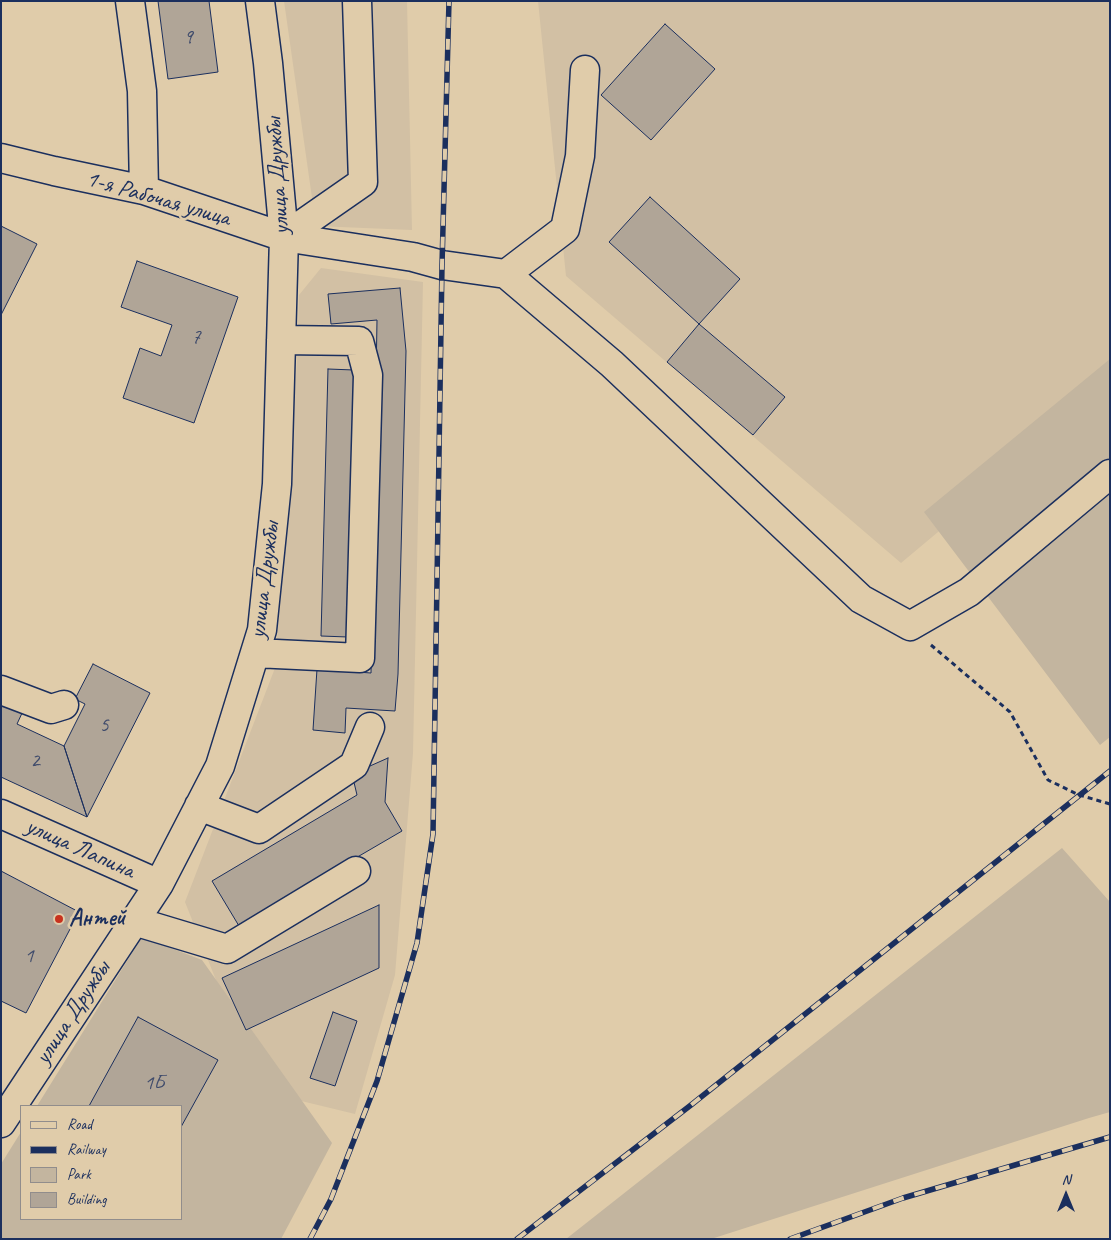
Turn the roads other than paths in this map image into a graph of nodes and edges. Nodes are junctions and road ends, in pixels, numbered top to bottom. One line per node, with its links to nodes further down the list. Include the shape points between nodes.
1 (130, 1): 6 (street, via 142,91)
2 (260, 1): 7 (street, улица Дружбы)
3 (357, 1): 7 (street, via 363,182)
4 (584, 70): 8 (street, via 580,156 564,228)
5 (1, 158): 6 (street, 1-я Рабочая улица)
6 (144, 190): 7 (street, 1-я Рабочая улица)
7 (284, 237): 8 (street, 1-я Рабочая улица); 9 (street, улица Дружбы)
8 (506, 274): 10 (street, via 612,364 862,598 910,626 969,592)
9 (281, 340): 11 (street, улица Дружбы, via 277,484 262,630); 11 (street, via 359,341 368,375 360,658)
10 (1110, 474)
11 (256, 653): 15 (street, улица Дружбы, via 220,766)
12 (1, 690): 13 (street, via 50,709)
13 (64, 706)
14 (370, 728): 15 (street, via 354,765 259,829)
15 (199, 806): 18 (street, улица Дружбы)
16 (1, 814): 18 (street, улица Лапина)
17 (356, 872): 19 (street, via 227,949)
18 (159, 884): 19 (street, улица Дружбы)
19 (134, 921): 20 (street, улица Дружбы)
20 (1, 1123)

